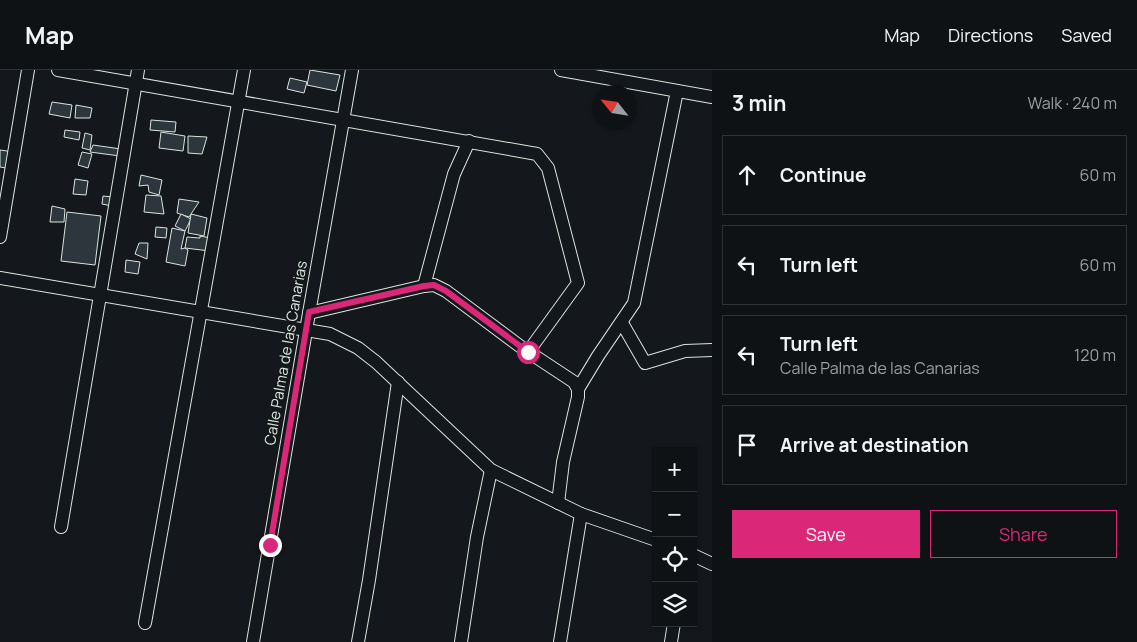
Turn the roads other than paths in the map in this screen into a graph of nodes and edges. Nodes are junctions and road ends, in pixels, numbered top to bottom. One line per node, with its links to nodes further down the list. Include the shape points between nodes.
1 (28, 70): 12 (street)
2 (58, 70): 6 (street)
3 (244, 70): 9 (street)
4 (352, 70): 10 (street, Calle Palma de las Canarias)
5 (561, 70): 7 (street)
6 (137, 76): 9 (street); 15 (street)
7 (677, 91): 8 (street); 18 (street, via 634,303)
8 (712, 98)
9 (238, 100): 10 (street); 16 (street)
10 (343, 121): 11 (street); 17 (street, Calle Palma de las Canarias)
11 (468, 141): 14 (street, via 454,174); 21 (street, via 538,154 548,168 578,283)
12 (0, 237)
13 (0, 278): 15 (street)
14 (424, 286): 17 (street); 21 (street, via 434,285 446,291)
15 (100, 294): 16 (street); 27 (street)
16 (201, 311): 19 (street); 31 (street)
17 (309, 312): 19 (street, Calle Palma de las Canarias)
18 (622, 324): 20 (street, via 645,362 684,351); 23 (street)
19 (306, 329): 22 (street, via 330,334 358,348); 33 (street, Calle Palma de las Canarias)
20 (712, 350)
21 (528, 352): 23 (street, via 574,382)
22 (398, 382): 24 (street); 34 (street)
23 (578, 389): 25 (street)
24 (491, 470): 25 (street); 35 (street)
25 (558, 503): 26 (street)
26 (582, 514): 28 (street); 36 (street)
27 (60, 527)
28 (652, 539)
29 (697, 557): 30 (street)
30 (712, 564)
31 (146, 623)
32 (673, 627): 37 (street)
33 (253, 642)
34 (358, 642)
35 (461, 642)
36 (560, 642)
37 (671, 642)

